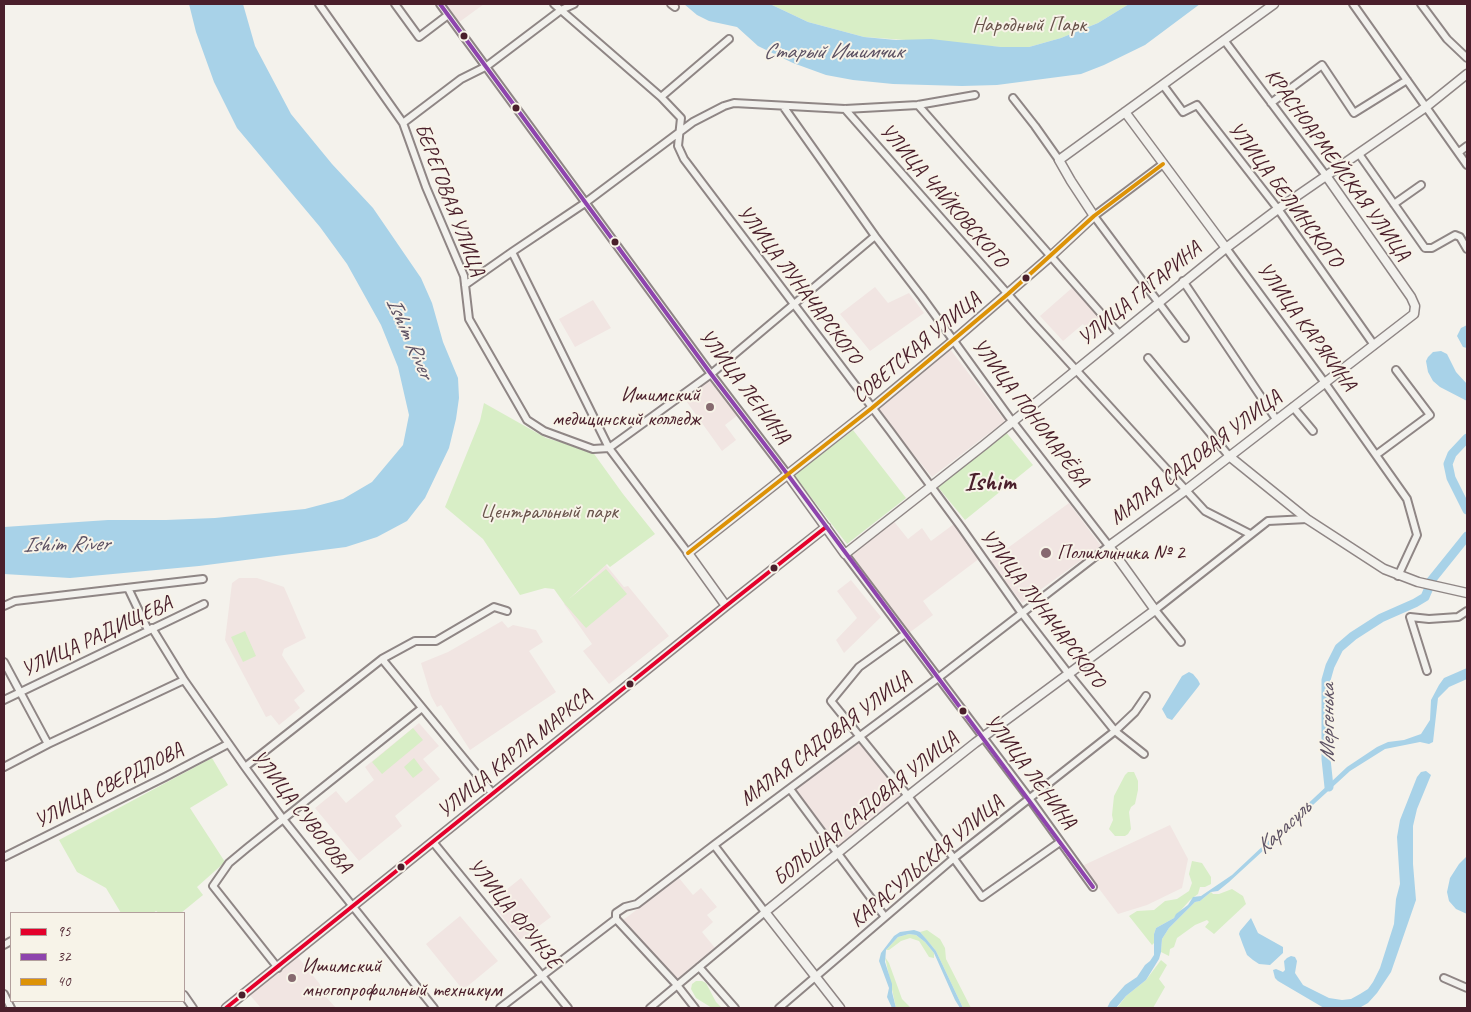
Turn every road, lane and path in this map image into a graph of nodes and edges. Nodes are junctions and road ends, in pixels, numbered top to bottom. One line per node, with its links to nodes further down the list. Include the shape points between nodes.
1 (319, 4): 27 (street, БЕРЕГОВАЯ УЛИЦА)
2 (395, 4): 10 (street, via 419,37)
3 (440, 4): 10 (street, УЛИЦА ЛЕНИНА)
4 (554, 4): 9 (street, УЛИЦА ЛУНАЧАРСКОГО)
5 (574, 4): 9 (street)
6 (1274, 4): 12 (main road)
7 (1353, 4): 16 (street)
8 (1420, 4): 13 (street)
9 (561, 10): 14 (street); 19 (street, УЛИЦА ЛУНАЧАРСКОГО)
10 (448, 15): 14 (street, УЛИЦА ЛЕНИНА)
11 (729, 39): 19 (street)
12 (1224, 40): 17 (main road); 21 (street, КРАСНОАРМЕЙСКАЯ УЛИЦА)
13 (1467, 58)
14 (486, 66): 27 (street, via 461,79); 37 (street, УЛИЦА ЛЕНИНА)
15 (1467, 74): 24 (main road, УЛИЦА ГАГАРИНА)
16 (1407, 80): 21 (street, via 1354,113 1322,65); 24 (street)
17 (1163, 85): 26 (main road); 39 (street, УЛИЦА БЕЛИНСКОГО, via 1183,112 1197,105)
18 (975, 94): 22 (street)
19 (661, 97): 28 (street, УЛИЦА ЛУНАЧАРСКОГО, via 681,118)
20 (1013, 98): 32 (street)
21 (1271, 104): 35 (street, КРАСНОАРМЕЙСКАЯ УЛИЦА)
22 (918, 105): 25 (street); 45 (street)
23 (782, 106): 25 (street); 28 (street, via 734,103 693,122); 41 (street, УЛИЦА ПОНОМАРЁВА)
24 (1426, 108): 30 (street); 31 (main road, УЛИЦА ГАГАРИНА)
25 (845, 109): 48 (street, УЛИЦА ЧАЙКОВСКОГО)
26 (1125, 112): 32 (main road); 33 (main road, УЛИЦА КАРЯКИНА)
27 (403, 123): 47 (street, БЕРЕГОВАЯ УЛИЦА)
28 (680, 133): 37 (street); 50 (street, УЛИЦА ЛУНАЧАРСКОГО, via 678,146 684,159)
29 (1467, 146): 30 (street)
30 (1459, 152): 34 (street)
31 (1359, 154): 35 (main road, УЛИЦА ГАГАРИНА); 38 (street)
32 (1059, 160): 40 (main road)
33 (1163, 164): 40 (street, СОВЕТСКАЯ УЛИЦА); 42 (main road, УЛИЦА КАРЯКИНА)
34 (1467, 165)
35 (1327, 176): 39 (main road, УЛИЦА ГАГАРИНА); 51 (main road, КРАСНОАРМЕЙСКАЯ УЛИЦА, via 1411,298)
36 (1421, 185): 38 (street)
37 (585, 203): 44 (street); 59 (street, УЛИЦА ЛЕНИНА)
38 (1394, 204): 43 (street, via 1425,248 1432,248 1455,235 1460,237)
39 (1278, 209): 42 (main road, УЛИЦА ГАГАРИНА); 55 (street, УЛИЦА БЕЛИНСКОГО)
40 (1094, 216): 45 (main road, СОВЕТСКАЯ УЛИЦА); 49 (street)
41 (876, 236): 50 (street); 54 (street, УЛИЦА ПОНОМАРЁВА)
42 (1226, 248): 46 (main road, УЛИЦА ГАГАРИНА); 60 (street, УЛИЦА КАРЯКИНА)
43 (1467, 250)
44 (512, 252): 47 (street); 66 (street)
45 (1051, 256): 48 (main road, СОВЕТСКАЯ УЛИЦА); 52 (street)
46 (1183, 281): 49 (main road, УЛИЦА ГАГАРИНА); 63 (street)
47 (465, 285): 66 (street, БЕРЕГОВАЯ УЛИЦА, via 469,319 527,420 544,431 593,449)
48 (1008, 294): 54 (main road, СОВЕТСКАЯ УЛИЦА); 57 (street, УЛИЦА ЧАЙКОВСКОГО)
49 (1158, 302): 52 (main road, УЛИЦА ГАГАРИНА); 53 (street)
50 (794, 304): 59 (street); 62 (street, УЛИЦА ЛУНАЧАРСКОГО)
51 (1414, 314): 55 (main road, МАЛАЯ САДОВАЯ УЛИЦА)
52 (1119, 334): 57 (main road, УЛИЦА ГАГАРИНА)
53 (1185, 338)
54 (954, 340): 62 (main road, СОВЕТСКАЯ УЛИЦА); 64 (street, УЛИЦА ПОНОМАРЁВА)
55 (1374, 345): 60 (main road, МАЛАЯ САДОВАЯ УЛИЦА)
56 (1148, 358): 67 (street)
57 (1075, 370): 64 (main road, УЛИЦА ГАГАРИНА); 71 (street, УЛИЦА ЧАЙКОВСКОГО)
58 (1396, 370): 68 (street, via 1430,415)
59 (711, 374): 66 (street); 69 (street, УЛИЦА ЛЕНИНА)
60 (1326, 382): 61 (main road, МАЛАЯ САДОВАЯ УЛИЦА); 68 (street, УЛИЦА КАРЯКИНА)
61 (1293, 407): 63 (main road, МАЛАЯ САДОВАЯ УЛИЦА); 65 (street)
62 (872, 408): 69 (main road, СОВЕТСКАЯ УЛИЦА); 70 (street, УЛИЦА ЛУНАЧАРСКОГО)
63 (1276, 419): 67 (main road, МАЛАЯ САДОВАЯ УЛИЦА)
64 (1012, 422): 70 (main road, УЛИЦА ГАГАРИНА); 75 (street, УЛИЦА ПОНОМАРЁВА)
65 (1313, 430)
66 (609, 448): 76 (street)
67 (1229, 456): 71 (main road, МАЛАЯ САДОВАЯ УЛИЦА); 72 (main road)
68 (1376, 456): 78 (street, УЛИЦА КАРЯКИНА, via 1407,499 1417,535)
69 (788, 475): 73 (main road, УЛИЦА ЛЕНИНА); 76 (main road, СОВЕТСКАЯ УЛИЦА)
70 (931, 486): 77 (main road, УЛИЦА ГАГАРИНА); 88 (street, УЛИЦА ЛУНАЧАРСКОГО)
71 (1186, 490): 74 (street, УЛИЦА ЧАЙКОВСКОГО, via 1205,511); 75 (main road, МАЛАЯ САДОВАЯ УЛИЦА)
72 (1307, 519): 74 (street, БОЛЬШАЯ САДОВАЯ УЛИЦА, via 1268,521); 78 (main road)
73 (826, 527): 77 (main road, УЛИЦА ЛЕНИНА); 84 (main road, УЛИЦА КАРЛА МАРКСА)
74 (1250, 534): 85 (street, БОЛЬШАЯ САДОВАЯ УЛИЦА)
75 (1109, 546): 85 (main road, УЛИЦА ПОНОМАРЁВА); 88 (street, МАЛАЯ САДОВАЯ УЛИЦА)
76 (688, 553): 84 (main road)
77 (845, 554): 90 (street, УЛИЦА ЛЕНИНА)
78 (1398, 576): 81 (main road)
79 (203, 579): 80 (street)
80 (128, 588): 83 (street, via 15,601); 89 (street, УЛИЦА СУВОРОВА)
81 (1467, 592)
82 (204, 604): 89 (street, УЛИЦА РАДИЩЕВА)
83 (4, 606)
84 (726, 606): 111 (main road, УЛИЦА КАРЛА МАРКСА)
85 (1155, 610): 91 (street, УЛИЦА ПОНОМАРЁВА); 95 (main road, БОЛЬШАЯ САДОВАЯ УЛИЦА)
86 (507, 611): 92 (street, via 494,607 436,641 415,642)
87 (1467, 611): 94 (street, via 1458,617 1410,617)
88 (1021, 612): 95 (street, УЛИЦА ЛУНАЧАРСКОГО); 96 (street, МАЛАЯ САДОВАЯ УЛИЦА)
89 (150, 629): 97 (street, УЛИЦА СУВОРОВА); 98 (street, УЛИЦА РАДИЩЕВА)
90 (905, 634): 96 (street, УЛИЦА ЛЕНИНА); 103 (street, via 859,667 831,701)
91 (1181, 642)
92 (382, 659): 101 (street); 109 (street)
93 (4, 662): 98 (street)
94 (1428, 671)
95 (1068, 674): 102 (street, УЛИЦА ЛУНАЧАРСКОГО); 104 (main road, БОЛЬШАЯ САДОВАЯ УЛИЦА)
96 (938, 678): 103 (street, МАЛАЯ САДОВАЯ УЛИЦА); 104 (street, УЛИЦА ЛЕНИНА)
97 (184, 680): 105 (street); 106 (street, УЛИЦА СУВОРОВА)
98 (20, 691): 100 (street, УЛИЦА РАДИЩЕВА); 105 (street)
99 (1146, 696): 102 (street)
100 (4, 700)
101 (422, 708): 111 (street); 114 (street)
102 (1115, 731): 107 (street); 113 (street, КАРАСУЛЬСКАЯ УЛИЦА)
103 (859, 736): 110 (street, МАЛАЯ САДОВАЯ УЛИЦА); 112 (street)
104 (982, 738): 112 (main road, БОЛЬШАЯ САДОВАЯ УЛИЦА); 113 (street, УЛИЦА ЛЕНИНА)
105 (48, 744): 108 (street)
106 (228, 744): 109 (street, УЛИЦА СУВОРОВА); 119 (street, УЛИЦА СВЕРДЛОВА)
107 (1144, 754)
108 (4, 767)
109 (245, 767): 114 (street, УЛИЦА СУВОРОВА)
110 (790, 789): 117 (street, МАЛАЯ САДОВАЯ УЛИЦА); 118 (street)
111 (493, 794): 115 (main road, УЛИЦА КАРЛА МАРКСА)
112 (908, 796): 118 (main road, БОЛЬШАЯ САДОВАЯ УЛИЦА); 120 (street)
113 (1029, 798): 116 (street, УЛИЦА ЛЕНИНА); 120 (street, КАРАСУЛЬСКАЯ УЛИЦА)
114 (283, 818): 122 (street, УЛИЦА СУВОРОВА); 127 (street, via 228,865 213,886)
115 (433, 842): 122 (main road, УЛИЦА КАРЛА МАРКСА); 128 (street, УЛИЦА ФРУНЗЕ)
116 (1060, 842): 120 (street, via 982,897); 121 (street, УЛИЦА ЛЕНИНА)
117 (714, 845): 123 (street); 125 (street, МАЛАЯ САДОВАЯ УЛИЦА, via 637,904 616,913)
118 (838, 853): 123 (main road, БОЛЬШАЯ САДОВАЯ УЛИЦА); 124 (street)
119 (4, 857)
120 (954, 858): 124 (street, КАРАСУЛЬСКАЯ УЛИЦА)
121 (1093, 887)
122 (354, 906): 127 (main road, УЛИЦА КАРЛА МАРКСА); 138 (street, УЛИЦА СУВОРОВА)
123 (765, 912): 126 (street, БОЛЬШАЯ САДОВАЯ УЛИЦА); 129 (main road)
124 (885, 917): 129 (street, КАРАСУЛЬСКАЯ УЛИЦА)
125 (616, 919): 128 (street, МАЛАЯ САДОВАЯ УЛИЦА); 131 (street)
126 (699, 967): 131 (street, БОЛЬШАЯ САДОВАЯ УЛИЦА); 143 (street)
127 (278, 968): 137 (main road, УЛИЦА КАРЛА МАРКСА)
128 (543, 976): 139 (street, МАЛАЯ САДОВАЯ УЛИЦА); 140 (street, УЛИЦА ФРУНЗЕ)
129 (816, 978): 144 (street, КАРАСУЛЬСКАЯ УЛИЦА); 145 (main road)
130 (1444, 978): 132 (street)
131 (677, 985): 141 (street, БОЛЬШАЯ САДОВАЯ УЛИЦА); 142 (street)
132 (1467, 988)
133 (4, 994): 135 (street)
134 (185, 996): 136 (street)
135 (11, 1008)
136 (193, 1008)
137 (226, 1008)
138 (434, 1008)
139 (500, 1008)
140 (568, 1008)
141 (650, 1008)
142 (695, 1008)
143 (735, 1008)
144 (779, 1008)
145 (840, 1008)

